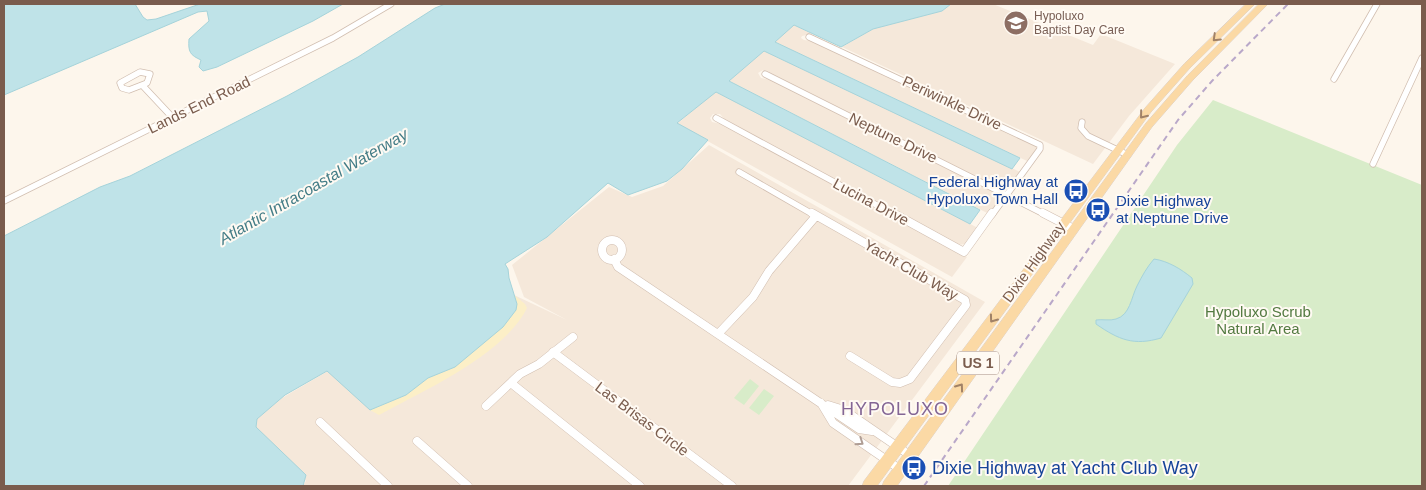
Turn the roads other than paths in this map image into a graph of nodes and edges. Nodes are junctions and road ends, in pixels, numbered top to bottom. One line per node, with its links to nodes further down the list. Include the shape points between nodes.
1 (391, 4): 14 (street, Lands End Road, via 333,38)
2 (1250, 4): 5 (main road, Dixie Highway / US 1)
3 (1264, 4): 6 (main road, Dixie Highway / US 1)
4 (1376, 4): 10 (street)
5 (1230, 25): 6 (main road); 11 (main road, Dixie Highway / US 1, one-way to 11)
6 (1233, 35): 13 (main road, Dixie Highway / US 1)
7 (809, 37): 21 (street, Periwinkle Drive, via 1038,143 1040,149)
8 (1422, 58): 19 (street)
9 (764, 74): 21 (street, Neptune Drive)
10 (1334, 79)
11 (1171, 82): 13 (main road); 17 (main road, Dixie Highway / US 1, one-way to 17)
12 (143, 86): 12 (street, via 151,77 144,71 130,75 120,83 125,90); 14 (street)
13 (1181, 87): 18 (main road, Dixie Highway / US 1)
14 (173, 118): 22 (street, Lands End Road)
15 (716, 118): 21 (street, Lucina Drive, via 964,252)
16 (1082, 122): 17 (street, via 1085,134)
17 (1117, 150): 18 (street); 24 (main road, Dixie Highway / US 1)
18 (1128, 155): 25 (main road, Dixie Highway / US 1)
19 (1373, 164)
20 (739, 172): 23 (street, Yacht Club Way)
21 (1006, 194): 24 (street, Neptune Drive)
22 (4, 201)
23 (816, 216): 27 (street, via 769,271 753,297); 30 (street, Yacht Club Way, via 966,300 966,305 910,379 900,384)
24 (1063, 223): 25 (street, Neptune Drive); 38 (main road, Dixie Highway / US 1, one-way to 38)
25 (1074, 229): 39 (main road, Dixie Highway / US 1, one-way to 25)
26 (614, 259): 27 (street, via 618,267)
27 (718, 334): 32 (street)
28 (573, 337): 29 (street)
29 (553, 352): 31 (street); 45 (street, Las Brisas Circle)
30 (850, 356)
31 (511, 383): 33 (street); 44 (street)
32 (820, 403): 34 (street); 36 (street, via 833,423)
33 (486, 406)
34 (854, 421): 36 (street); 38 (street, via 864,431 872,431)
35 (320, 422): 42 (street)
36 (845, 431): 40 (street, one-way to 40)
37 (417, 441): 43 (street)
38 (898, 447): 39 (street); 40 (main road, Dixie Highway / US 1)
39 (911, 456): 41 (main road, Dixie Highway / US 1)
40 (888, 461): 41 (street); 46 (main road, Dixie Highway / US 1)
41 (901, 470): 47 (main road, Dixie Highway / US 1)
42 (388, 486)
43 (468, 486)
44 (640, 486)
45 (732, 486)
46 (869, 486)
47 (889, 486)

